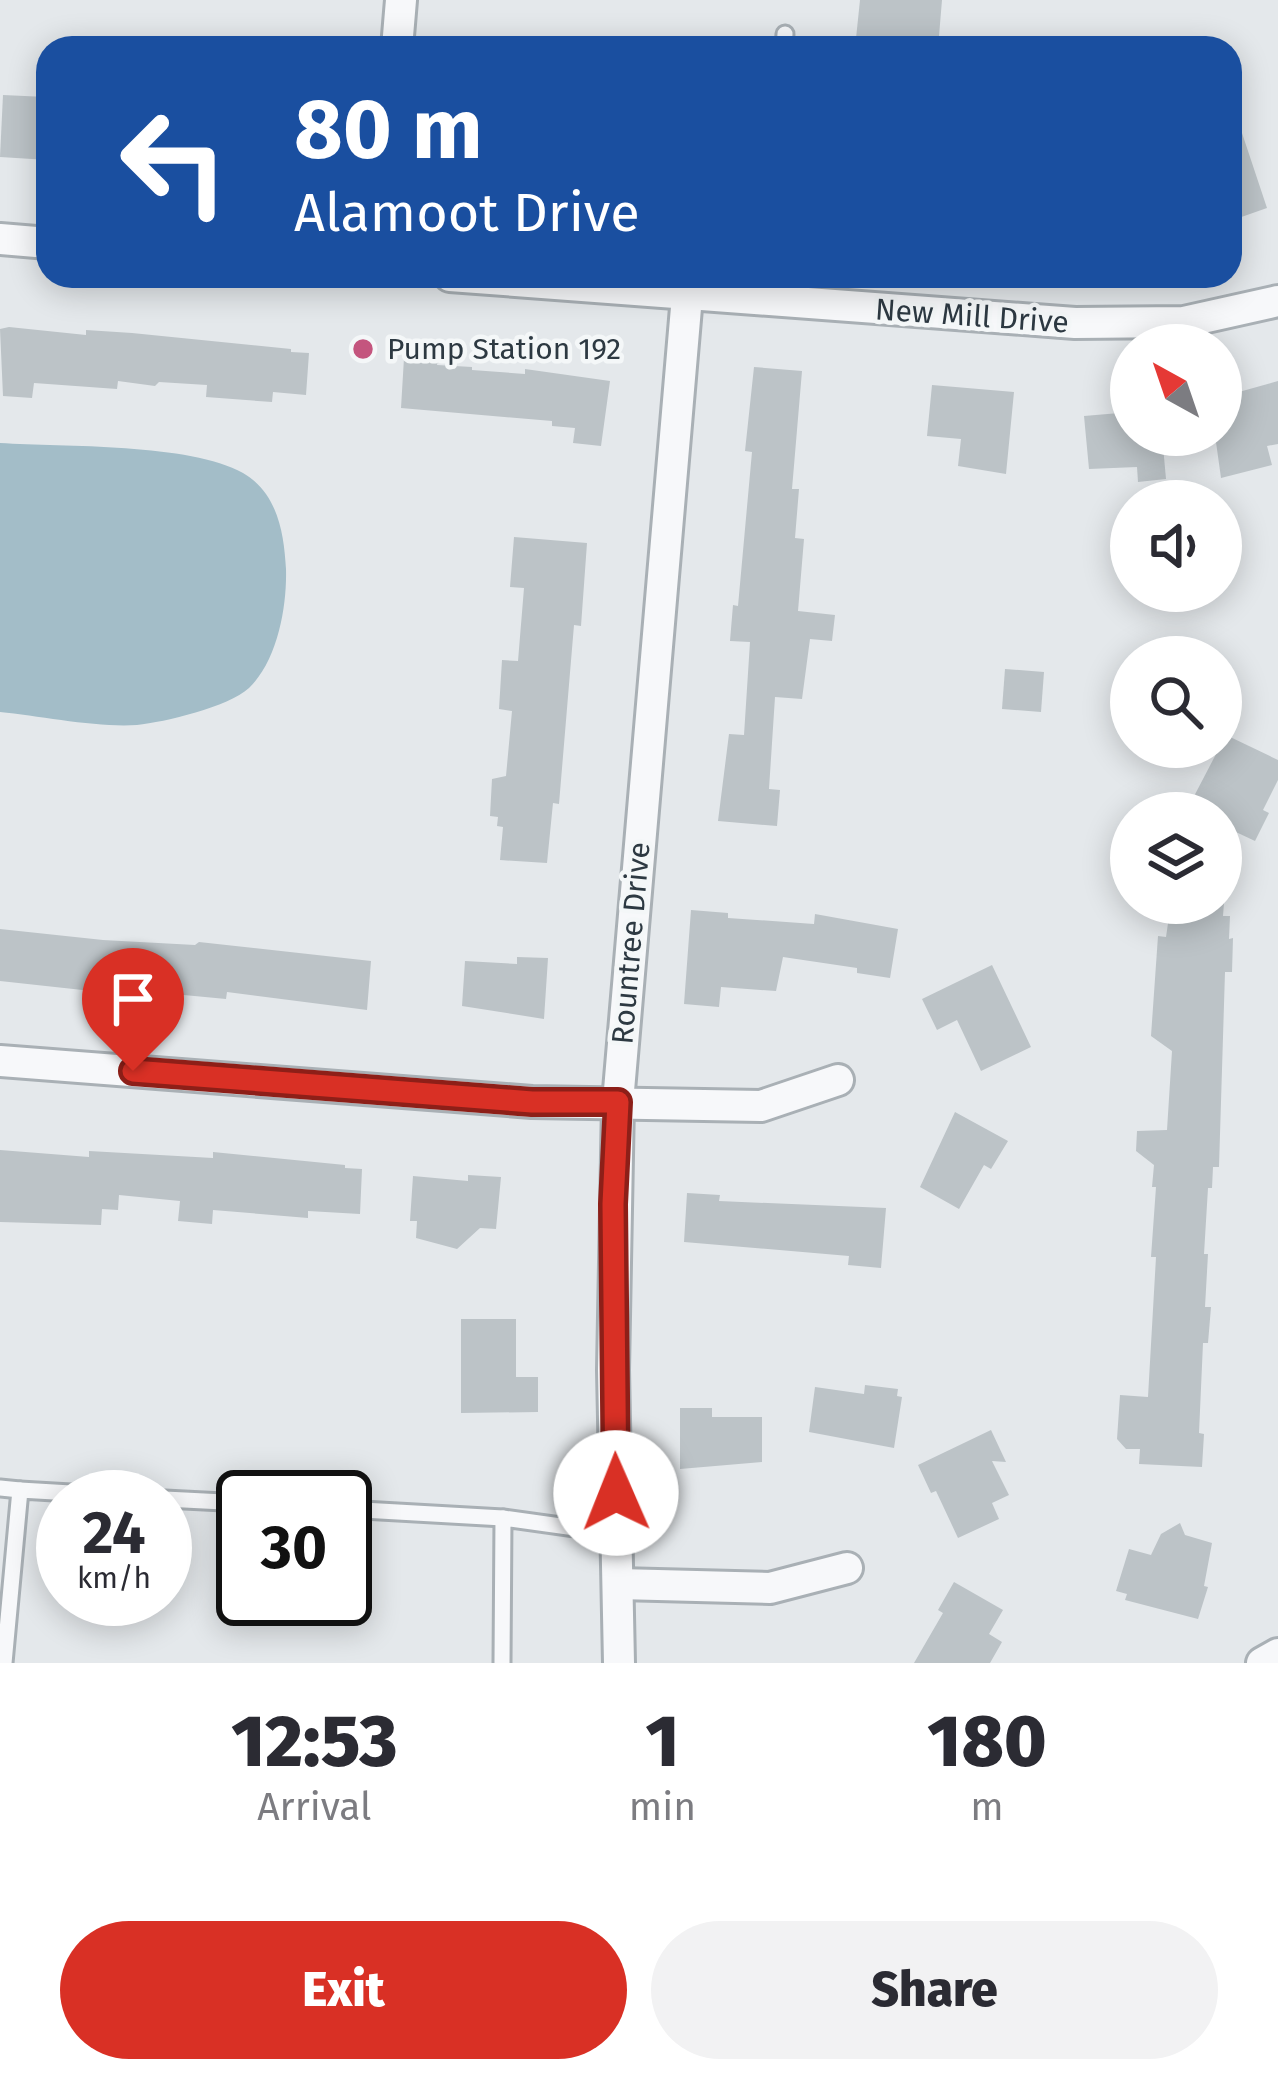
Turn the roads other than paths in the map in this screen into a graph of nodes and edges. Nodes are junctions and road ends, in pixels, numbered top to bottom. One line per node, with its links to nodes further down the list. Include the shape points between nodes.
1 (401, 0): 2 (street)
2 (398, 36)
3 (0, 238): 4 (street)
4 (36, 241)
5 (591, 288): 7 (street, New Mill Drive)
6 (761, 289): 7 (street, New Mill Drive); 8 (street, New Mill Drive, via 1149,325)
7 (686, 296): 11 (street, Rountree Drive)
8 (1278, 301)
9 (0, 1060): 11 (street)
10 (838, 1080): 11 (street, via 761,1106)
11 (618, 1102): 17 (street, Rountree Drive)
12 (0, 1488): 13 (lane)
13 (20, 1490): 14 (lane); 21 (lane)
14 (36, 1491)
15 (372, 1511): 16 (lane)
16 (503, 1518): 17 (lane); 22 (lane)
17 (618, 1534): 19 (street, Rountree Drive)
18 (847, 1568): 19 (street, via 770,1588)
19 (619, 1584): 23 (street, Rountree Drive)
20 (1278, 1654): 24 (street)
21 (4, 1663)
22 (502, 1663)
23 (619, 1663)
24 (1262, 1663)

